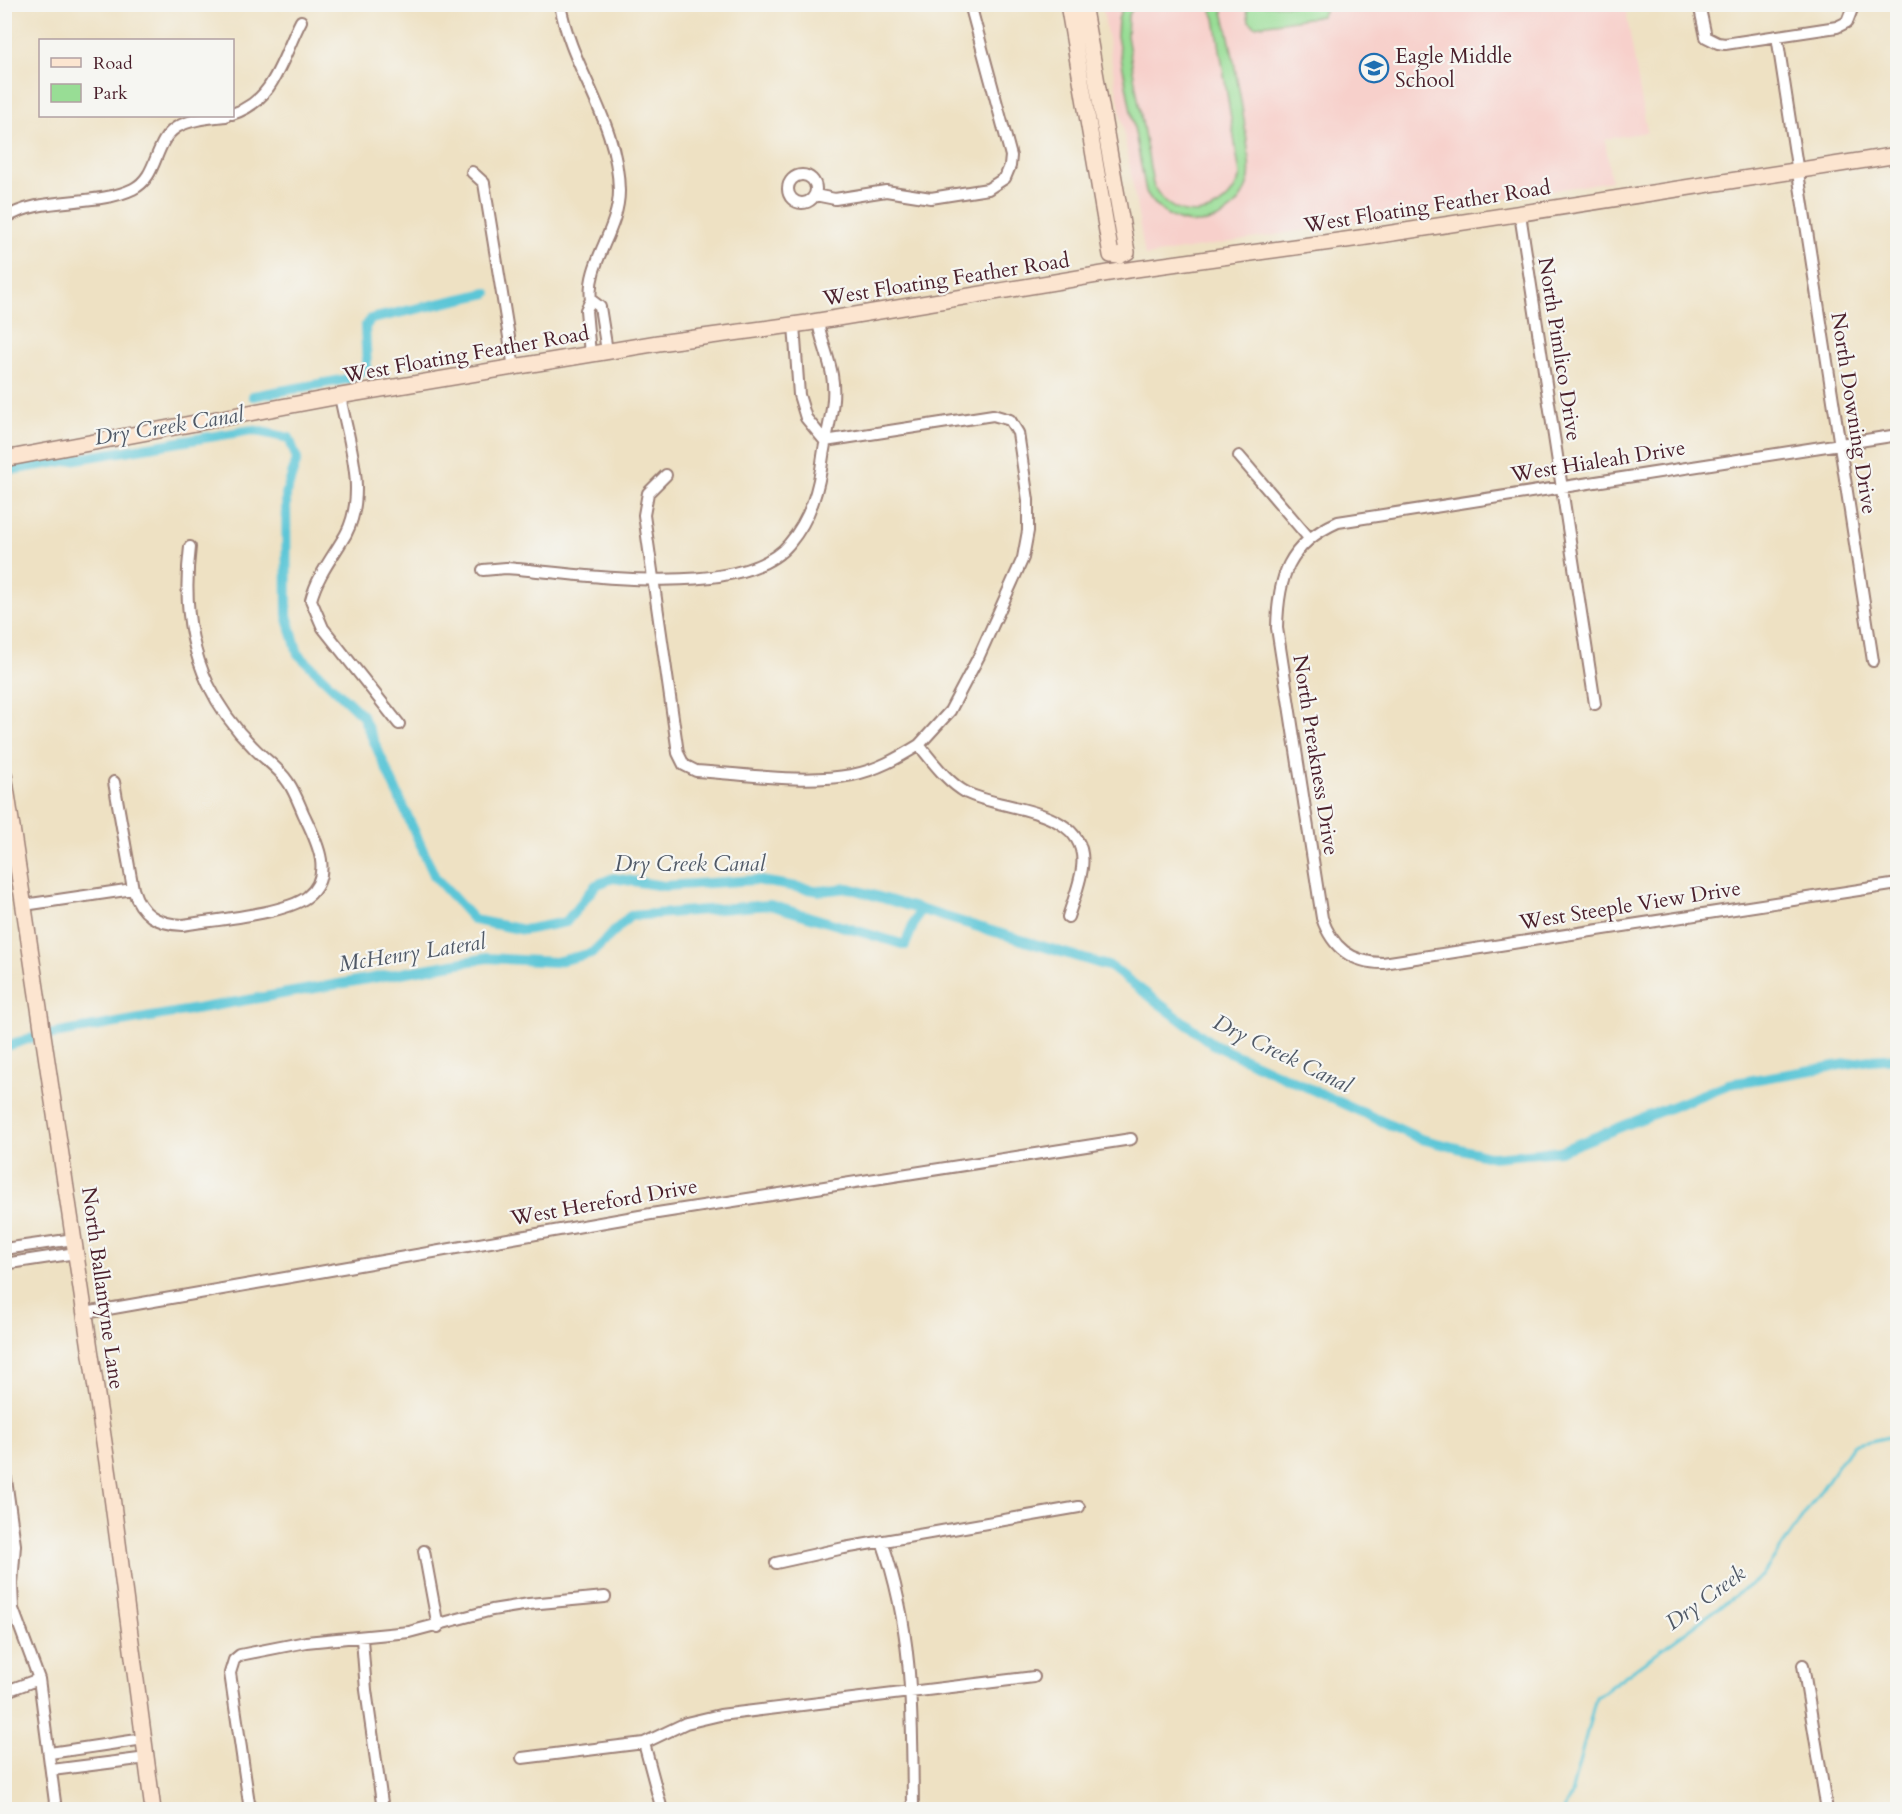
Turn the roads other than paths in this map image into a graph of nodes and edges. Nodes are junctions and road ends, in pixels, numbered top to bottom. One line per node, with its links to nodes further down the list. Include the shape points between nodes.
1 (560, 4): 18 (street, via 576,56 605,119 618,181 614,225 589,288)
2 (970, 4): 14 (street, via 1011,156 1005,178 988,189 931,198 886,191 835,199)
3 (1068, 4): 17 (main road, via 1111,255)
4 (1083, 4): 17 (main road, via 1127,252)
5 (1699, 4): 8 (street, via 1703,31 1712,41 1725,44)
6 (1854, 4): 8 (street, via 1847,22 1837,27)
7 (301, 21): 9 (street, via 269,89 252,106)
8 (1777, 36): 12 (street, North Downing Drive)
9 (234, 113)
10 (222, 117): 16 (street, via 177,127 159,147 151,172 132,189 22,211)
11 (1898, 155): 12 (main road, West Floating Feather Road)
12 (1797, 171): 15 (main road, West Floating Feather Road); 27 (street, North Downing Drive)
13 (472, 172): 23 (street, via 484,183)
14 (815, 195)
15 (1520, 214): 17 (main road, West Floating Feather Road); 31 (street, North Pimlico Drive)
16 (4, 219)
17 (1120, 263): 19 (main road, West Floating Feather Road)
18 (591, 300): 21 (street, via 600,307); 22 (street, via 586,310)
19 (818, 322): 20 (main road, West Floating Feather Road); 26 (street, via 832,375 833,412)
20 (794, 325): 21 (main road, West Floating Feather Road); 26 (street, via 799,395 806,418)
21 (607, 351): 22 (main road, West Floating Feather Road)
22 (590, 354): 23 (main road, West Floating Feather Road)
23 (514, 368): 24 (main road, West Floating Feather Road)
24 (340, 396): 29 (main road, West Floating Feather Road); 38 (street, via 354,471 355,503 347,531 311,600 323,628)
25 (1898, 435): 27 (street, West Hialeah Drive)
26 (825, 441): 35 (street, via 811,511 788,545 763,563 735,574); 39 (street, via 993,416 1010,420 1018,433 1028,500 1023,558 950,711)
27 (1839, 444): 31 (street, West Hialeah Drive); 36 (street, North Downing Drive)
28 (1239, 456): 32 (street)
29 (4, 459)
30 (666, 475): 35 (street, via 648,493 644,515)
31 (1561, 486): 32 (street, West Hialeah Drive, via 1359,517 1338,522); 37 (street, North Pimlico Drive)
32 (1309, 538): 46 (street, North Preakness Drive, via 1284,572 1277,628 1322,918 1338,948)
33 (190, 547): 43 (street, via 187,598 199,660 229,720 290,784 319,847 320,879 309,896 287,907 183,925 153,920 137,901)
34 (483, 570): 35 (street, via 506,568)
35 (653, 580): 39 (street, via 678,753 684,765 696,771 852,775 896,759)
36 (1873, 661)
37 (1595, 704)
38 (399, 724)
39 (919, 745): 45 (street, via 943,775 968,793 1065,825 1076,838 1082,867)
40 (4, 774): 44 (main road, North Ballantyne Lane)
41 (114, 782): 43 (street)
42 (1898, 884): 46 (street, West Steeple View Drive)
43 (133, 889): 44 (street)
44 (24, 906): 48 (main road, North Ballantyne Lane)
45 (1068, 917)
46 (1368, 963)
47 (1131, 1140): 51 (street, West Hereford Drive, via 651,1214)
48 (75, 1246): 49 (street); 50 (street); 51 (main road, North Ballantyne Lane)
49 (4, 1249)
50 (4, 1264)
51 (85, 1313): 65 (main road, North Ballantyne Lane)
52 (4, 1465): 62 (street, via 15,1545 14,1609)
53 (1079, 1507): 54 (street)
54 (882, 1541): 56 (street); 64 (street, via 905,1626)
55 (424, 1551): 58 (street)
56 (776, 1563)
57 (605, 1597): 58 (street, via 492,1610)
58 (438, 1627): 59 (street)
59 (362, 1639): 73 (street, via 248,1651 234,1660 230,1673); 74 (street)
60 (1803, 1665): 77 (street)
61 (1034, 1677): 64 (street)
62 (39, 1679): 63 (street); 67 (street)
63 (4, 1692)
64 (911, 1693): 66 (street, via 720,1715 686,1723); 76 (street)
65 (144, 1739): 67 (street); 68 (main road, North Ballantyne Lane)
66 (644, 1743): 69 (street); 75 (street)
67 (50, 1753): 70 (street)
68 (147, 1758): 70 (street); 72 (main road, North Ballantyne Lane)
69 (522, 1758)
70 (52, 1770): 71 (street)
71 (56, 1809)
72 (153, 1809)
73 (250, 1809)
74 (383, 1809)
75 (662, 1809)
76 (914, 1809)
77 (1827, 1809)

